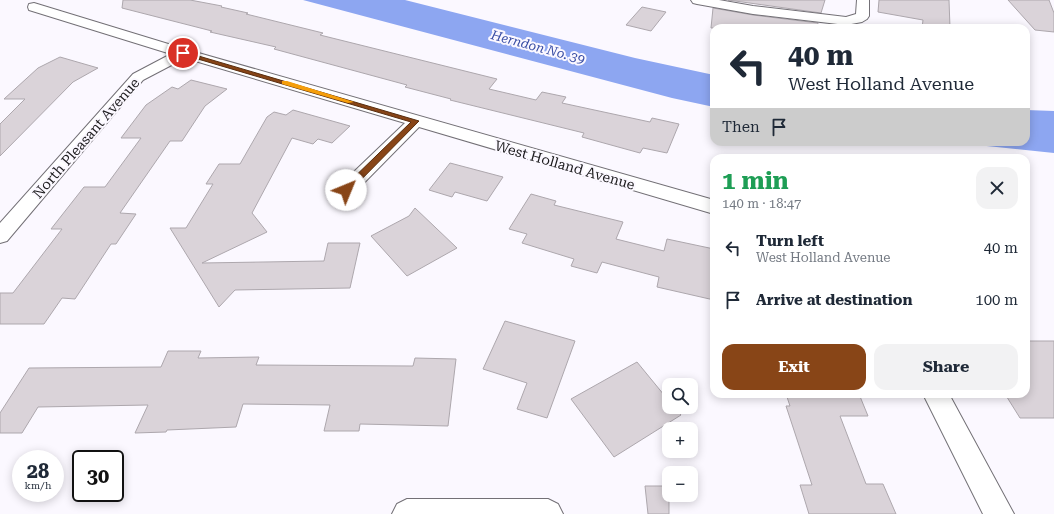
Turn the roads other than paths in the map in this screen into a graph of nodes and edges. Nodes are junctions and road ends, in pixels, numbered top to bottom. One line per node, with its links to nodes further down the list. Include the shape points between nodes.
1 (697, 0): 2 (street, via 846,21 862,16)
2 (863, 0)
3 (34, 7): 4 (street, West Holland Avenue)
4 (183, 53): 5 (street, West Holland Avenue); 8 (street, North Pleasant Avenue, via 138,77)
5 (416, 121): 6 (street); 7 (street, West Holland Avenue)
6 (346, 190)
7 (710, 207)
8 (0, 236)
9 (938, 398): 12 (street)
10 (407, 514): 11 (street)
11 (548, 514)
12 (999, 514)

